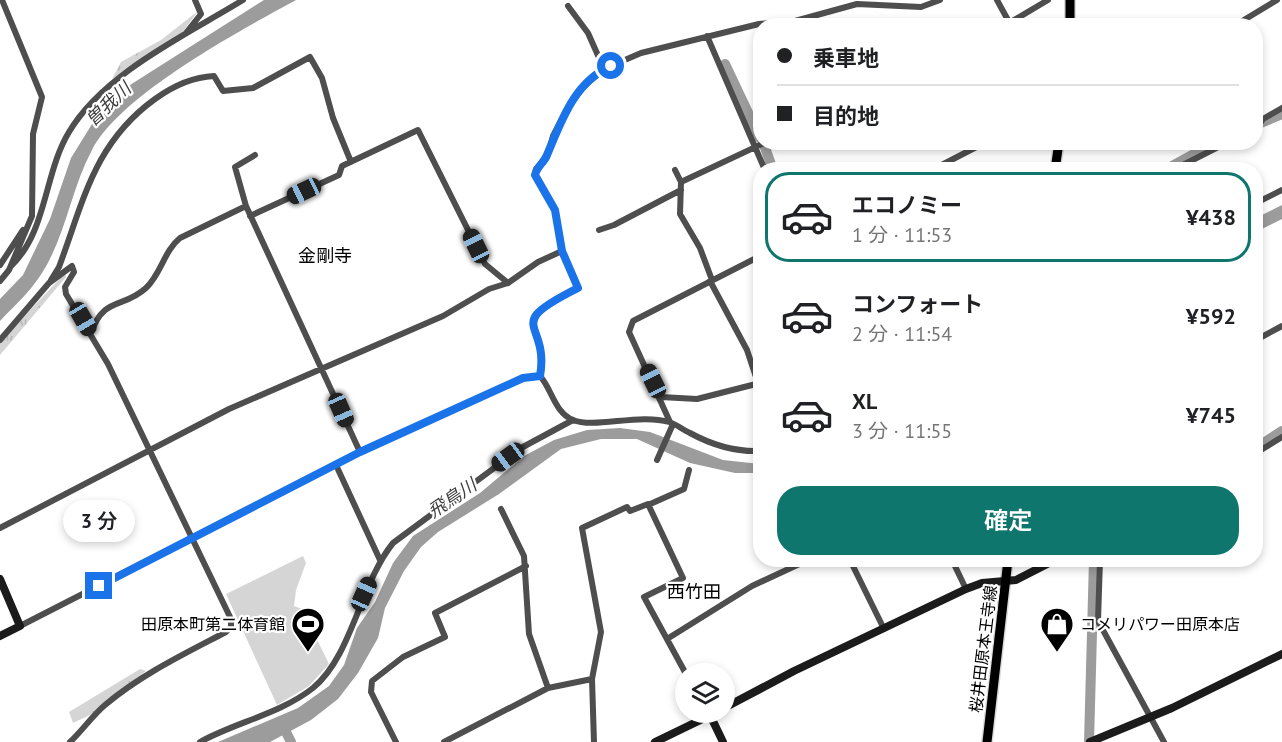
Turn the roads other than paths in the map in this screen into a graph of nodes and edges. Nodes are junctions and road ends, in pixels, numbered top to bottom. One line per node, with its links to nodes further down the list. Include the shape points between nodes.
1 (2, 0): 36 (street, via 42,97 33,134)
2 (195, 0): 16 (street, via 201,14)
3 (243, 0): 16 (street)
4 (940, 0): 10 (street, via 921,7 857,4)
5 (997, 0): 11 (street)
6 (1048, 0): 12 (street)
7 (1070, 0): 13 (main road)
8 (1277, 0): 14 (street)
9 (568, 6): 18 (street, via 588,33)
10 (806, 18)
11 (1004, 18)
12 (1016, 18)
13 (1070, 18)
14 (1247, 18)
15 (753, 25): 17 (street)
16 (184, 36): 33 (street, via 98,96 68,133)
17 (707, 36): 18 (street, via 641,53); 21 (street)
18 (604, 69): 39 (street, via 576,96 553,136 547,157 536,169 535,175 555,210)
19 (1282, 108): 20 (street)
20 (1263, 119)
21 (753, 143)
22 (753, 149): 30 (street)
23 (971, 150): 27 (street)
24 (1212, 150): 28 (street)
25 (255, 155): 35 (street, via 235,168)
26 (351, 162): 37 (street, via 342,166 339,175); 45 (street, via 418,130 485,264); 46 (street, via 322,78 310,57 252,88 223,92 214,76 179,84 141,109 107,147 94,170 59,267)
27 (947, 162)
28 (1189, 162)
29 (675, 170): 30 (street)
30 (681, 182): 31 (street)
31 (681, 190): 38 (street); 43 (street, via 680,214 700,248)
32 (1282, 190): 34 (street)
33 (45, 197): 36 (street); 42 (street, via 31,239)
34 (1263, 200)
35 (246, 206): 37 (street); 48 (street, via 172,245 148,286 105,309 97,316)
36 (32, 216): 41 (street); 42 (street)
37 (250, 216): 52 (street)
38 (598, 230)
39 (562, 251): 45 (street); 53 (street, via 578,288 543,306 533,321 543,360)
40 (753, 259): 43 (street)
41 (0, 265)
42 (11, 266): 44 (street)
43 (711, 280): 51 (street); 55 (street, via 629,326)
44 (0, 281)
45 (508, 283): 52 (street, via 489,289 443,316)
46 (49, 284): 48 (street, via 72,266 74,272 65,291); 50 (street)
47 (1282, 326): 49 (street)
48 (91, 333): 60 (street)
49 (1263, 336)
50 (0, 340)
51 (753, 366)
52 (322, 367): 60 (street); 62 (street)
53 (540, 376): 56 (street, via 561,411); 62 (street, via 523,378)
54 (753, 385): 55 (street, via 697,399)
55 (661, 397): 57 (street)
56 (573, 420): 57 (street, via 604,422 636,417); 70 (street, via 521,448 414,526)
57 (672, 423): 61 (street, via 708,442); 63 (street)
58 (1282, 437): 59 (street)
59 (1263, 449)
60 (150, 450): 68 (street); 69 (street)
61 (753, 450)
62 (360, 452): 64 (street)
63 (657, 459)
64 (336, 465): 69 (street); 70 (street)
65 (689, 470): 66 (street, via 684,489)
66 (648, 505): 84 (street, via 683,578 644,597); 87 (street, via 630,511 627,507 582,528 601,632)
67 (501, 509): 71 (street)
68 (0, 528)
69 (193, 536): 81 (street); 94 (street, via 231,619 231,627 127,687 88,720)
70 (380, 560): 95 (street, via 338,655 312,688)
71 (526, 566): 88 (street, via 529,634); 96 (street, via 435,613 445,637 403,657 372,681 370,689)
72 (792, 567): 84 (street, via 752,586)
73 (853, 567): 82 (street)
74 (955, 567): 80 (street)
75 (1007, 567): 79 (main road, 桜井田原本王寺線)
76 (1039, 567): 79 (street)
77 (1100, 567): 90 (street, via 1098,621)
78 (0, 579): 81 (street)
79 (1005, 582): 80 (street, via 981,583); 101 (main road, 桜井田原本王寺線)
80 (966, 589): 82 (street)
81 (20, 626): 83 (street)
82 (884, 629): 89 (street)
83 (0, 636)
84 (667, 639): 86 (street)
85 (1282, 654): 90 (street)
86 (680, 663)
87 (592, 679): 88 (street); 98 (street)
88 (548, 687): 97 (street)
89 (735, 702)
90 (1150, 716): 93 (street); 102 (street)
91 (694, 723): 99 (street)
92 (714, 723): 100 (street)
93 (1096, 741)
94 (70, 742)
95 (200, 742)
96 (396, 742)
97 (444, 742)
98 (594, 742)
99 (655, 742)
100 (723, 742)
101 (987, 742)
102 (1164, 742)

